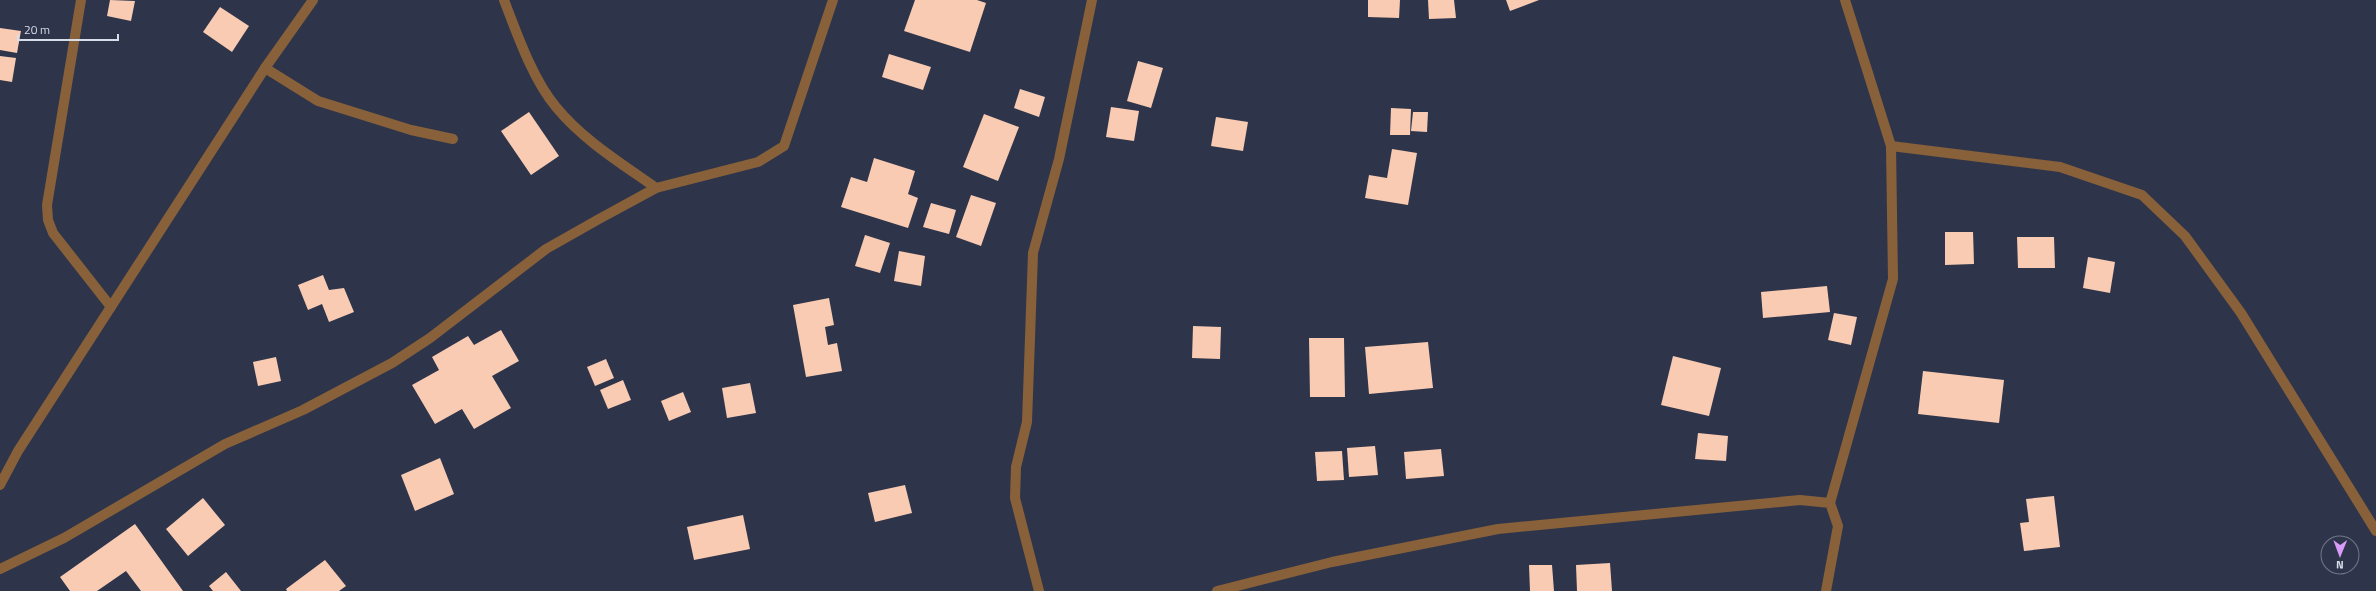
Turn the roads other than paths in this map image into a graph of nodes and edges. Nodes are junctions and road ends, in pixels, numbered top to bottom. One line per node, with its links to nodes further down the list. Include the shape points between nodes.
1 (82, 0): 11 (street, via 46,204 53,233)
2 (313, 0): 7 (street)
3 (504, 0): 10 (street, via 526,56 555,107 585,138)
4 (833, 0): 10 (street, via 784,146 758,162)
5 (1092, 0): 16 (street, via 1059,159 1033,253 1026,422 1016,467 1015,498)
6 (1845, 0): 9 (street)
7 (264, 68): 8 (street, via 318,101 411,130); 11 (street)
8 (453, 139)
9 (1891, 146): 13 (street, via 1893,279); 14 (street, via 2060,167 2142,195 2185,236 2241,312)
10 (656, 188): 15 (street, via 546,249 430,338 392,363 303,410 225,444 64,538)
11 (111, 307): 12 (street, via 18,451)
12 (0, 485)
13 (1830, 503): 17 (street, via 1800,500 1498,529 1332,562); 18 (street, via 1838,526)
14 (2376, 531)
15 (0, 569)
16 (1039, 591)
17 (1217, 591)
18 (1826, 591)

